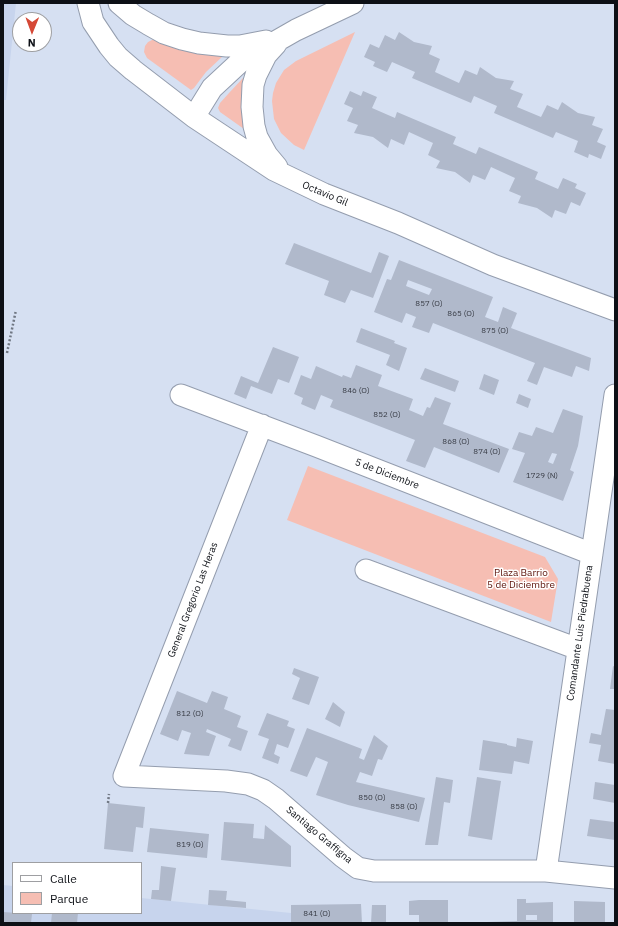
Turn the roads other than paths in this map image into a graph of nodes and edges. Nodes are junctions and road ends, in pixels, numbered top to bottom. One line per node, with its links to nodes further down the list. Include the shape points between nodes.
1 (88, 3): 5 (street, Octavio Gil, via 93,22 118,56)
2 (119, 3): 4 (street, via 133,15 164,33 199,43 240,46)
3 (353, 3): 4 (street)
4 (285, 35): 5 (street, via 230,70 212,88); 6 (street, via 266,55 259,69 253,86 252,107 254,126 262,147 279,169)
5 (194, 117): 6 (street, Octavio Gil)
6 (294, 181): 7 (street, Octavio Gil, via 493,265)
7 (615, 310)
8 (181, 395): 10 (street, 5 de Diciembre)
9 (615, 395): 11 (street, Comandante Luis Piedrabuena)
10 (262, 425): 11 (street, 5 de Diciembre); 14 (street, General Gregorio Las Heras)
11 (592, 554): 13 (street, Comandante Luis Piedrabuena)
12 (366, 570): 13 (street)
13 (578, 649): 15 (street, Comandante Luis Piedrabuena)
14 (124, 776): 15 (street, Santiago Graffigna, via 248,784 276,799 358,868 374,871)
15 (546, 871): 16 (street, Santiago Graffigna)
16 (615, 878)

